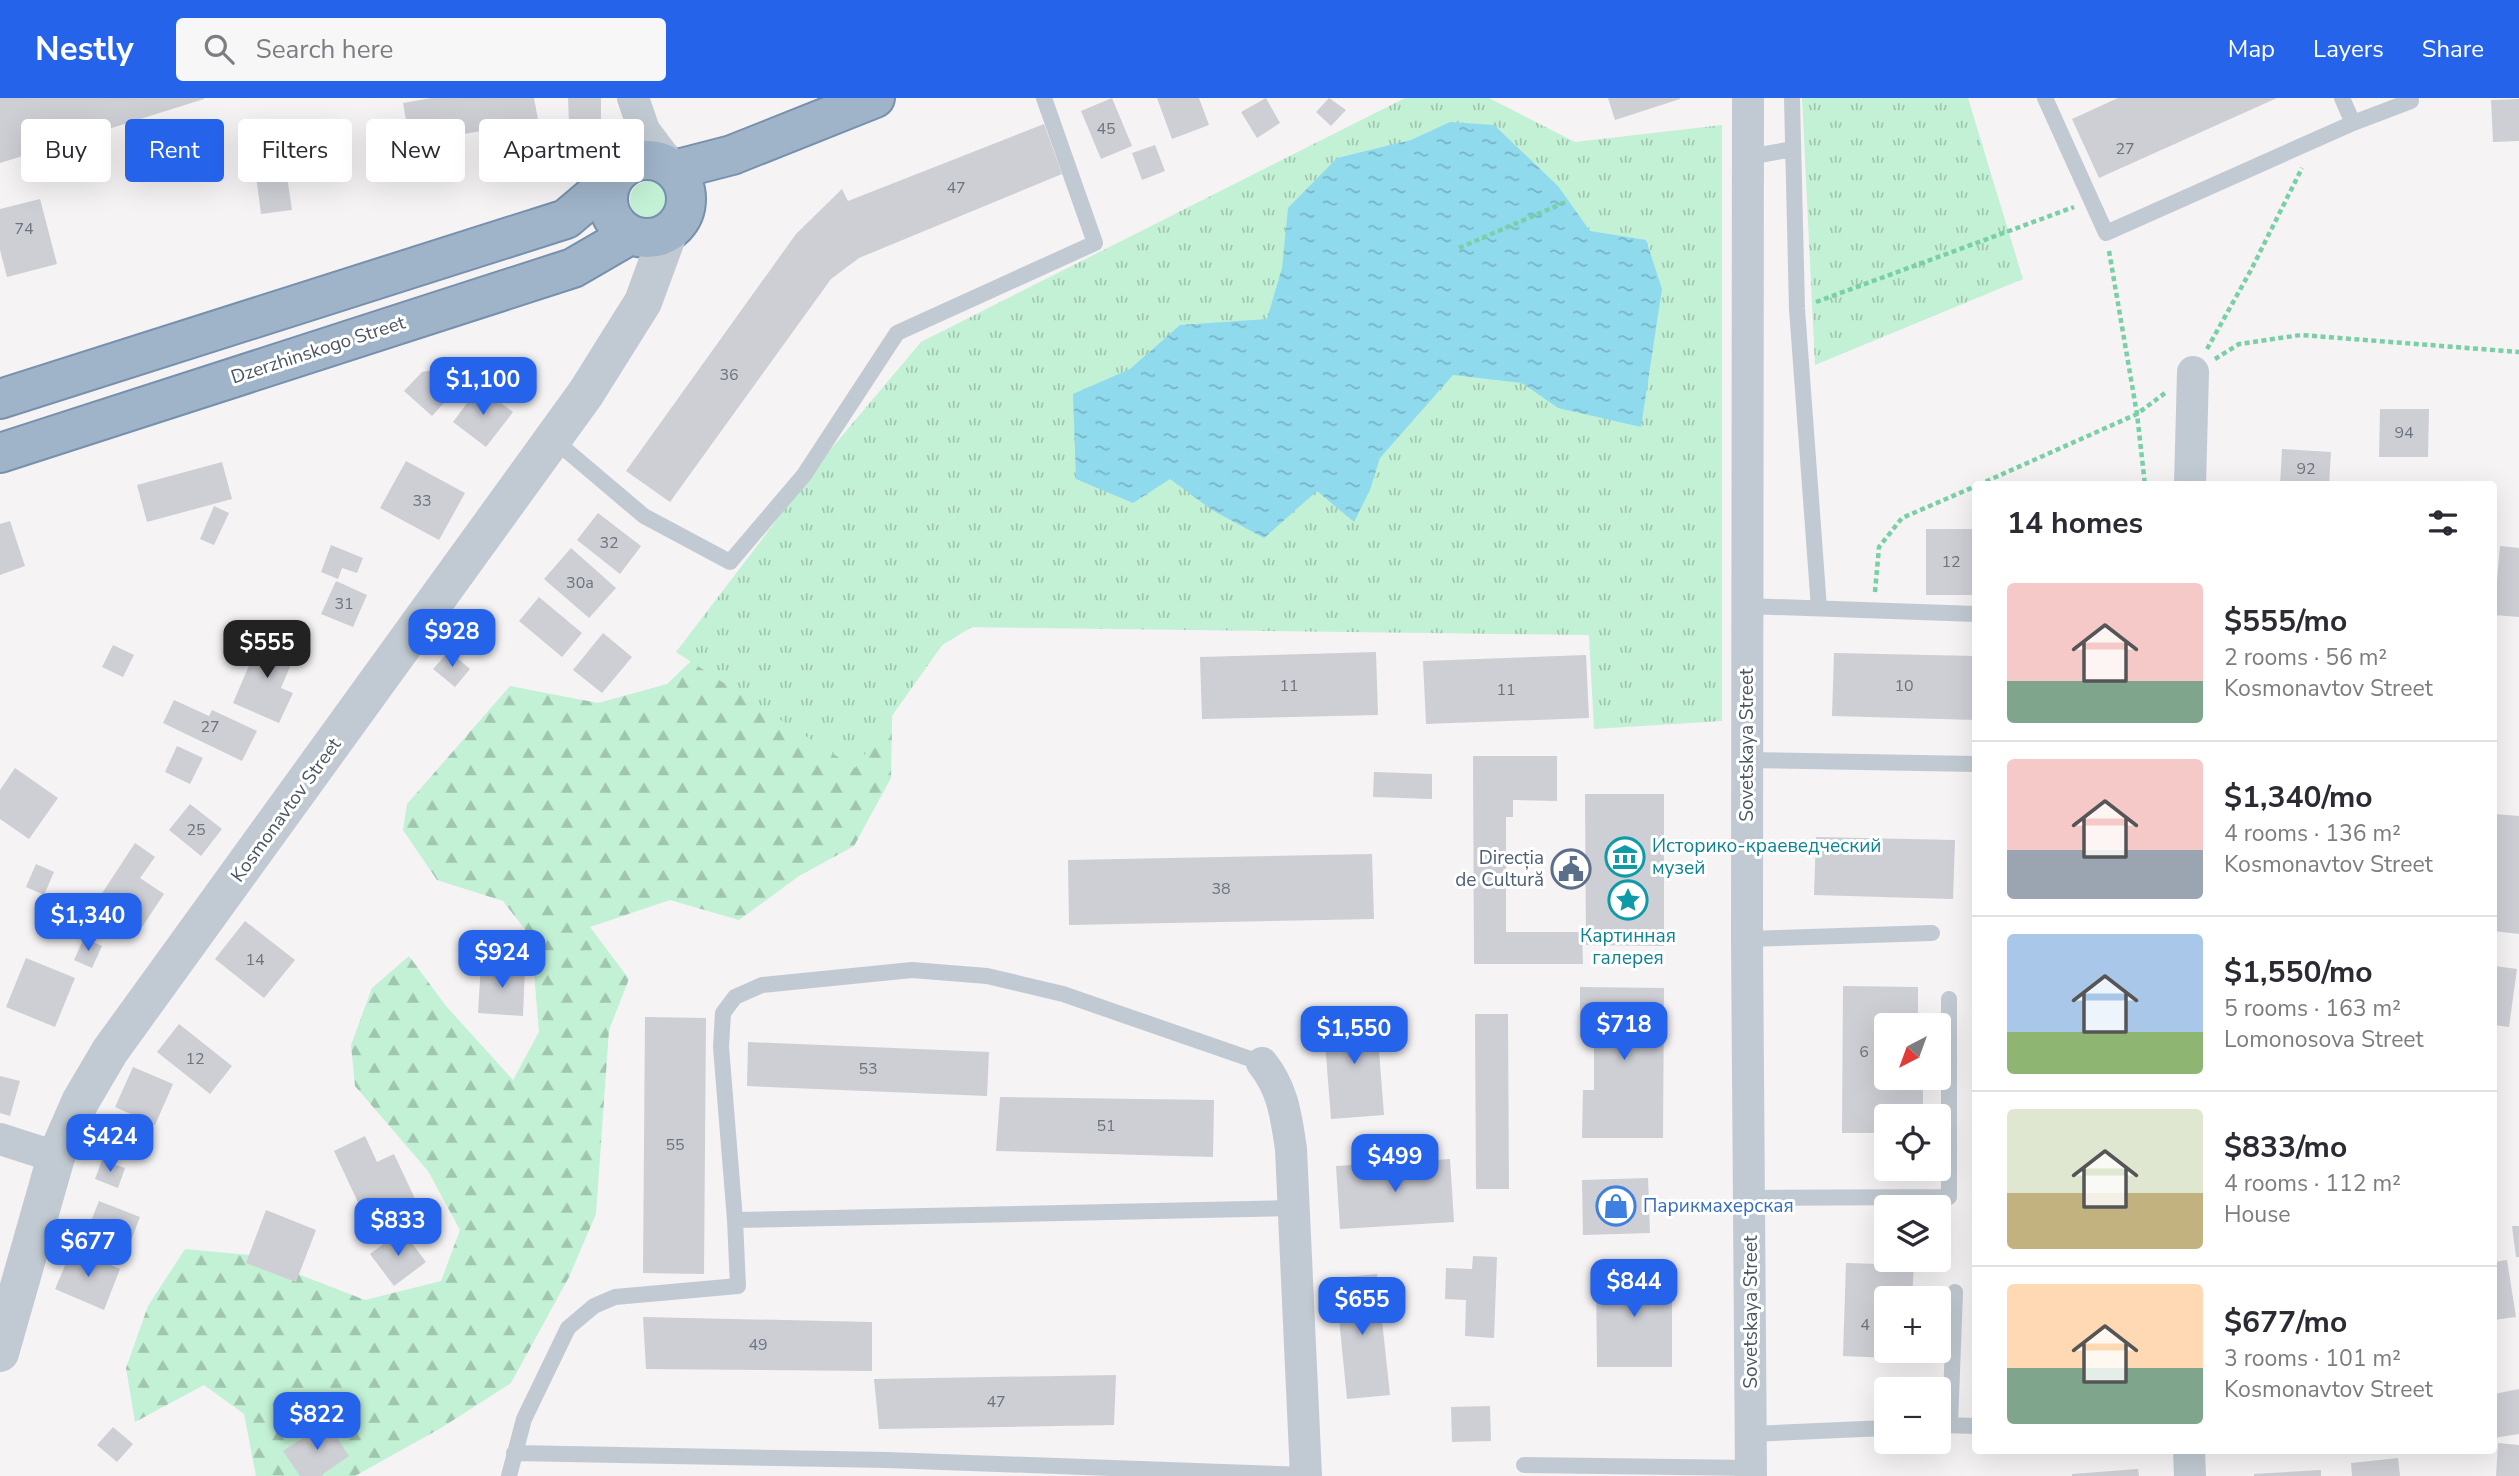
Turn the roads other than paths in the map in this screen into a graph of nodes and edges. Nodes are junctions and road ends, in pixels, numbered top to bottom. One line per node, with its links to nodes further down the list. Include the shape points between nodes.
1 (633, 98): 9 (street)
2 (875, 98): 17 (highway, via 732,155)
3 (1044, 98): 23 (lane, via 1095,243 897,334 804,475 730,562 644,516)
4 (1748, 98): 13 (street, Sovetskaya Street)
5 (1792, 98): 12 (lane)
6 (2045, 98): 10 (lane, via 2106,233)
7 (2342, 98): 10 (lane)
8 (2409, 98): 10 (lane, via 2411,101)
9 (640, 119)
10 (2353, 123)
11 (644, 130): 17 (street)
12 (1793, 149): 13 (lane); 27 (lane, via 1797,309)
13 (1748, 157): 26 (street, Sovetskaya Street)
14 (644, 160): 17 (highway, via 664,163)
15 (609, 182): 22 (highway, via 566,219)
16 (613, 182): 19 (highway, via 608,193 612,217)
17 (681, 184): 18 (highway, via 683,218)
18 (668, 234): 19 (highway, via 649,239); 20 (street, Kosmonavtov Street)
19 (630, 235): 20 (street); 24 (highway, Dzerzhinskogo Street, via 573,268)
20 (643, 302): 23 (street, Kosmonavtov Street, via 624,338)
21 (2193, 372): 25 (street)
22 (0, 399)
23 (553, 439): 36 (street, Kosmonavtov Street, via 110,1051 80,1102)
24 (0, 453)
25 (2190, 481)
26 (1747, 606): 27 (lane); 29 (street, Sovetskaya Street)
27 (1819, 608): 28 (lane)
28 (1972, 614)
29 (1747, 760): 30 (lane); 32 (street, Sovetskaya Street)
30 (1972, 764)
31 (1932, 933): 32 (lane)
32 (1747, 939): 37 (street, Sovetskaya Street)
33 (1950, 999): 37 (lane, via 1949,1197)
34 (1262, 1063): 38 (street, via 1283,1097); 39 (lane, via 1063,994 987,976 912,970 762,985 735,998 723,1013 721,1046)
35 (0, 1139): 36 (street)
36 (56, 1157): 41 (street, Kosmonavtov Street)
37 (1751, 1198): 46 (street, Sovetskaya Street)
38 (1296, 1208): 39 (lane); 53 (street)
39 (735, 1220): 47 (lane, via 738,1286 615,1297 594,1306 568,1328 524,1419)
40 (1955, 1292): 42 (lane)
41 (0, 1353)
42 (1948, 1377)
43 (1951, 1425): 44 (lane)
44 (1972, 1426)
45 (1874, 1428): 46 (lane)
46 (1752, 1434): 51 (street, Sovetskaya Street)
47 (513, 1453): 50 (lane); 52 (lane)
48 (2189, 1454): 54 (street)
49 (1524, 1465): 51 (lane)
50 (868, 1468): 53 (lane)
51 (1751, 1472)
52 (509, 1476)
53 (1306, 1476)
54 (2190, 1476)

